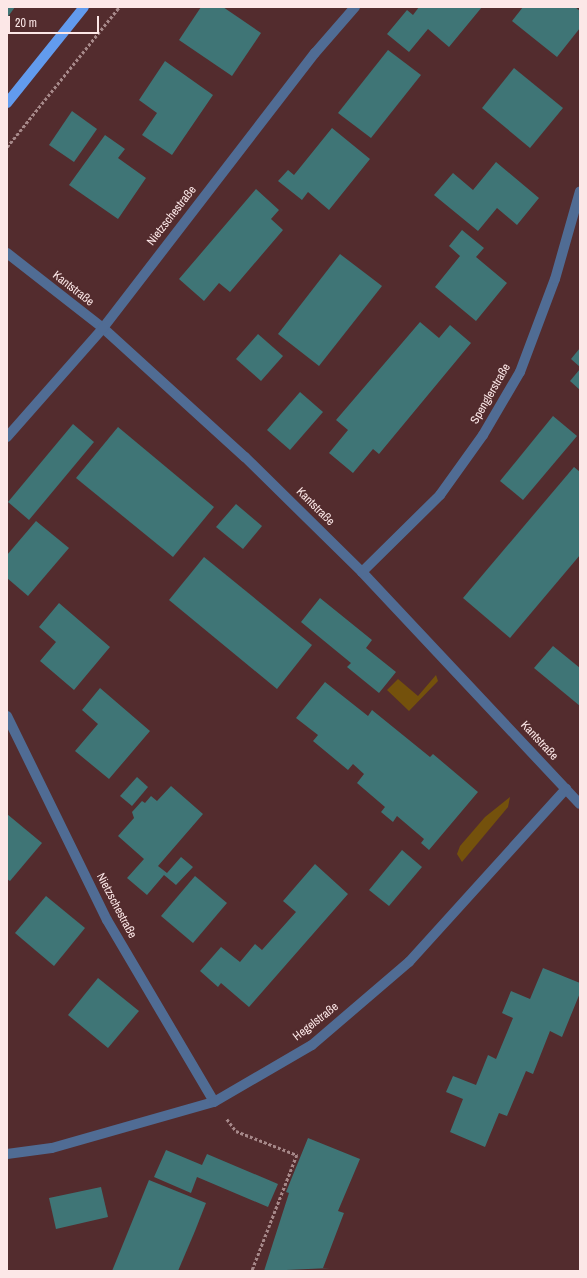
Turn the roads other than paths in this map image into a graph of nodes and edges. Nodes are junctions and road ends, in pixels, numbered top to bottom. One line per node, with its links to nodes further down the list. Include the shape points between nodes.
1 (84, 7): 3 (main road)
2 (355, 7): 6 (street, Nietzschestraße, via 315,53)
3 (7, 103)
4 (580, 191): 8 (street, Spenglerstraße, via 555,279 520,372 483,435 440,495)
5 (7, 253): 6 (street, Kantstraße)
6 (103, 328): 7 (street, Nietzschestraße); 8 (street, Kantstraße, via 245,457)
7 (7, 437)
8 (362, 572): 10 (street, Kantstraße)
9 (7, 716): 12 (street, Nietzschestraße, via 107,920)
10 (566, 788): 11 (street, Kantstraße); 12 (street, Hegelstraße, via 409,962 312,1045)
11 (578, 797)
12 (214, 1102): 13 (street, Hegelstraße, via 52,1148)
13 (7, 1154)

